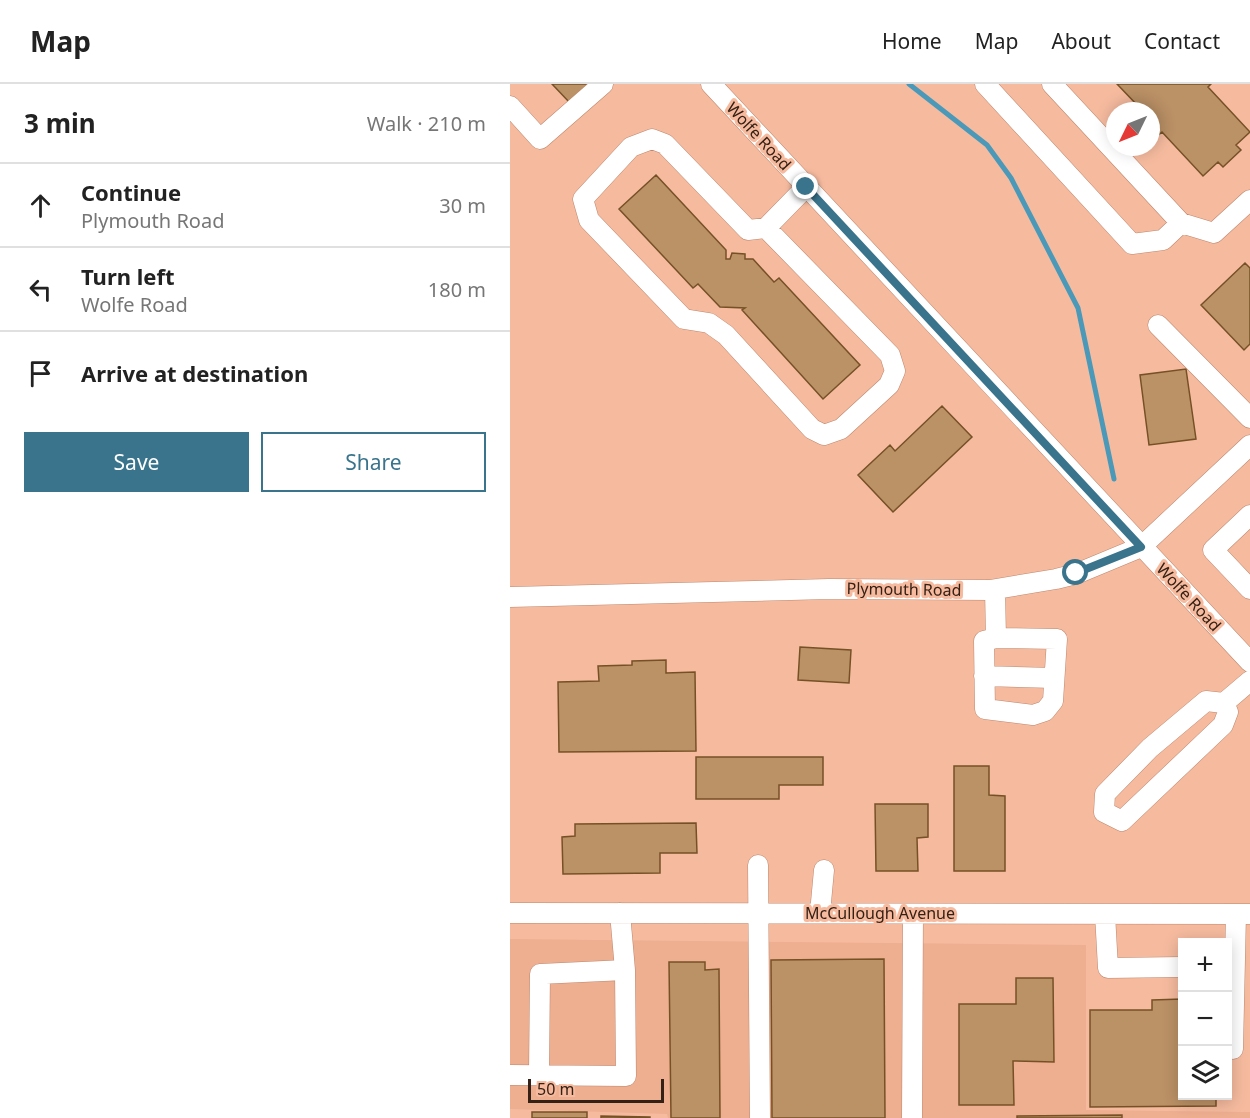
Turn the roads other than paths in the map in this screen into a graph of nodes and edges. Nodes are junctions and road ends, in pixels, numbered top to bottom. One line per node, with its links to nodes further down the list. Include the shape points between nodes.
1 (603, 84): 5 (street, via 540,139)
2 (711, 84): 6 (street, Wolfe Road)
3 (985, 84): 8 (street, via 1132,244 1162,240)
4 (1052, 84): 8 (street)
5 (510, 106)
6 (806, 187): 9 (street); 14 (street, Wolfe Road)
7 (1250, 200): 8 (street, via 1214,233)
8 (1181, 223)
9 (766, 228): 9 (street, via 748,230 665,144 652,139 631,147 583,199 590,220 684,319 709,323 726,335 812,429 824,435 841,429 889,385 895,370 890,355)
10 (1158, 325): 11 (street)
11 (1250, 418)
12 (1250, 445): 14 (street, Plymouth Road)
13 (1250, 514): 15 (street, via 1213,550)
14 (1141, 547): 16 (street, Plymouth Road, via 1076,573); 19 (street, Wolfe Road)
15 (1250, 589)
16 (995, 590): 17 (street, Plymouth Road, via 829,589); 18 (street)
17 (510, 597)
18 (996, 639): 20 (street, via 984,641); 21 (street, via 1057,639)
19 (1250, 662)
20 (984, 676): 21 (street); 21 (street, via 985,709 1034,715 1045,711 1053,701)
21 (1054, 678)
22 (1250, 681): 23 (street)
23 (1224, 703): 23 (street, via 1206,700 1149,748 1105,794 1104,812 1122,822 1223,725 1228,712)
24 (758, 865): 28 (street)
25 (824, 870): 29 (street)
26 (510, 913): 27 (street, McCullough Avenue)
27 (620, 913): 28 (street, McCullough Avenue); 35 (street)
28 (758, 914): 29 (street, McCullough Avenue); 40 (street)
29 (820, 914): 30 (street, McCullough Avenue)
30 (913, 914): 31 (street, McCullough Avenue); 41 (street)
31 (1105, 914): 32 (street, McCullough Avenue); 34 (street, via 1108,968)
32 (1243, 914): 33 (street)
33 (1232, 962)
34 (1178, 967)
35 (626, 970): 39 (street, via 540,975); 39 (street, via 627,1076)
36 (1232, 992): 37 (street)
37 (1233, 1049)
38 (510, 1075): 39 (street)
39 (539, 1075)
40 (760, 1118)
41 (912, 1118)

